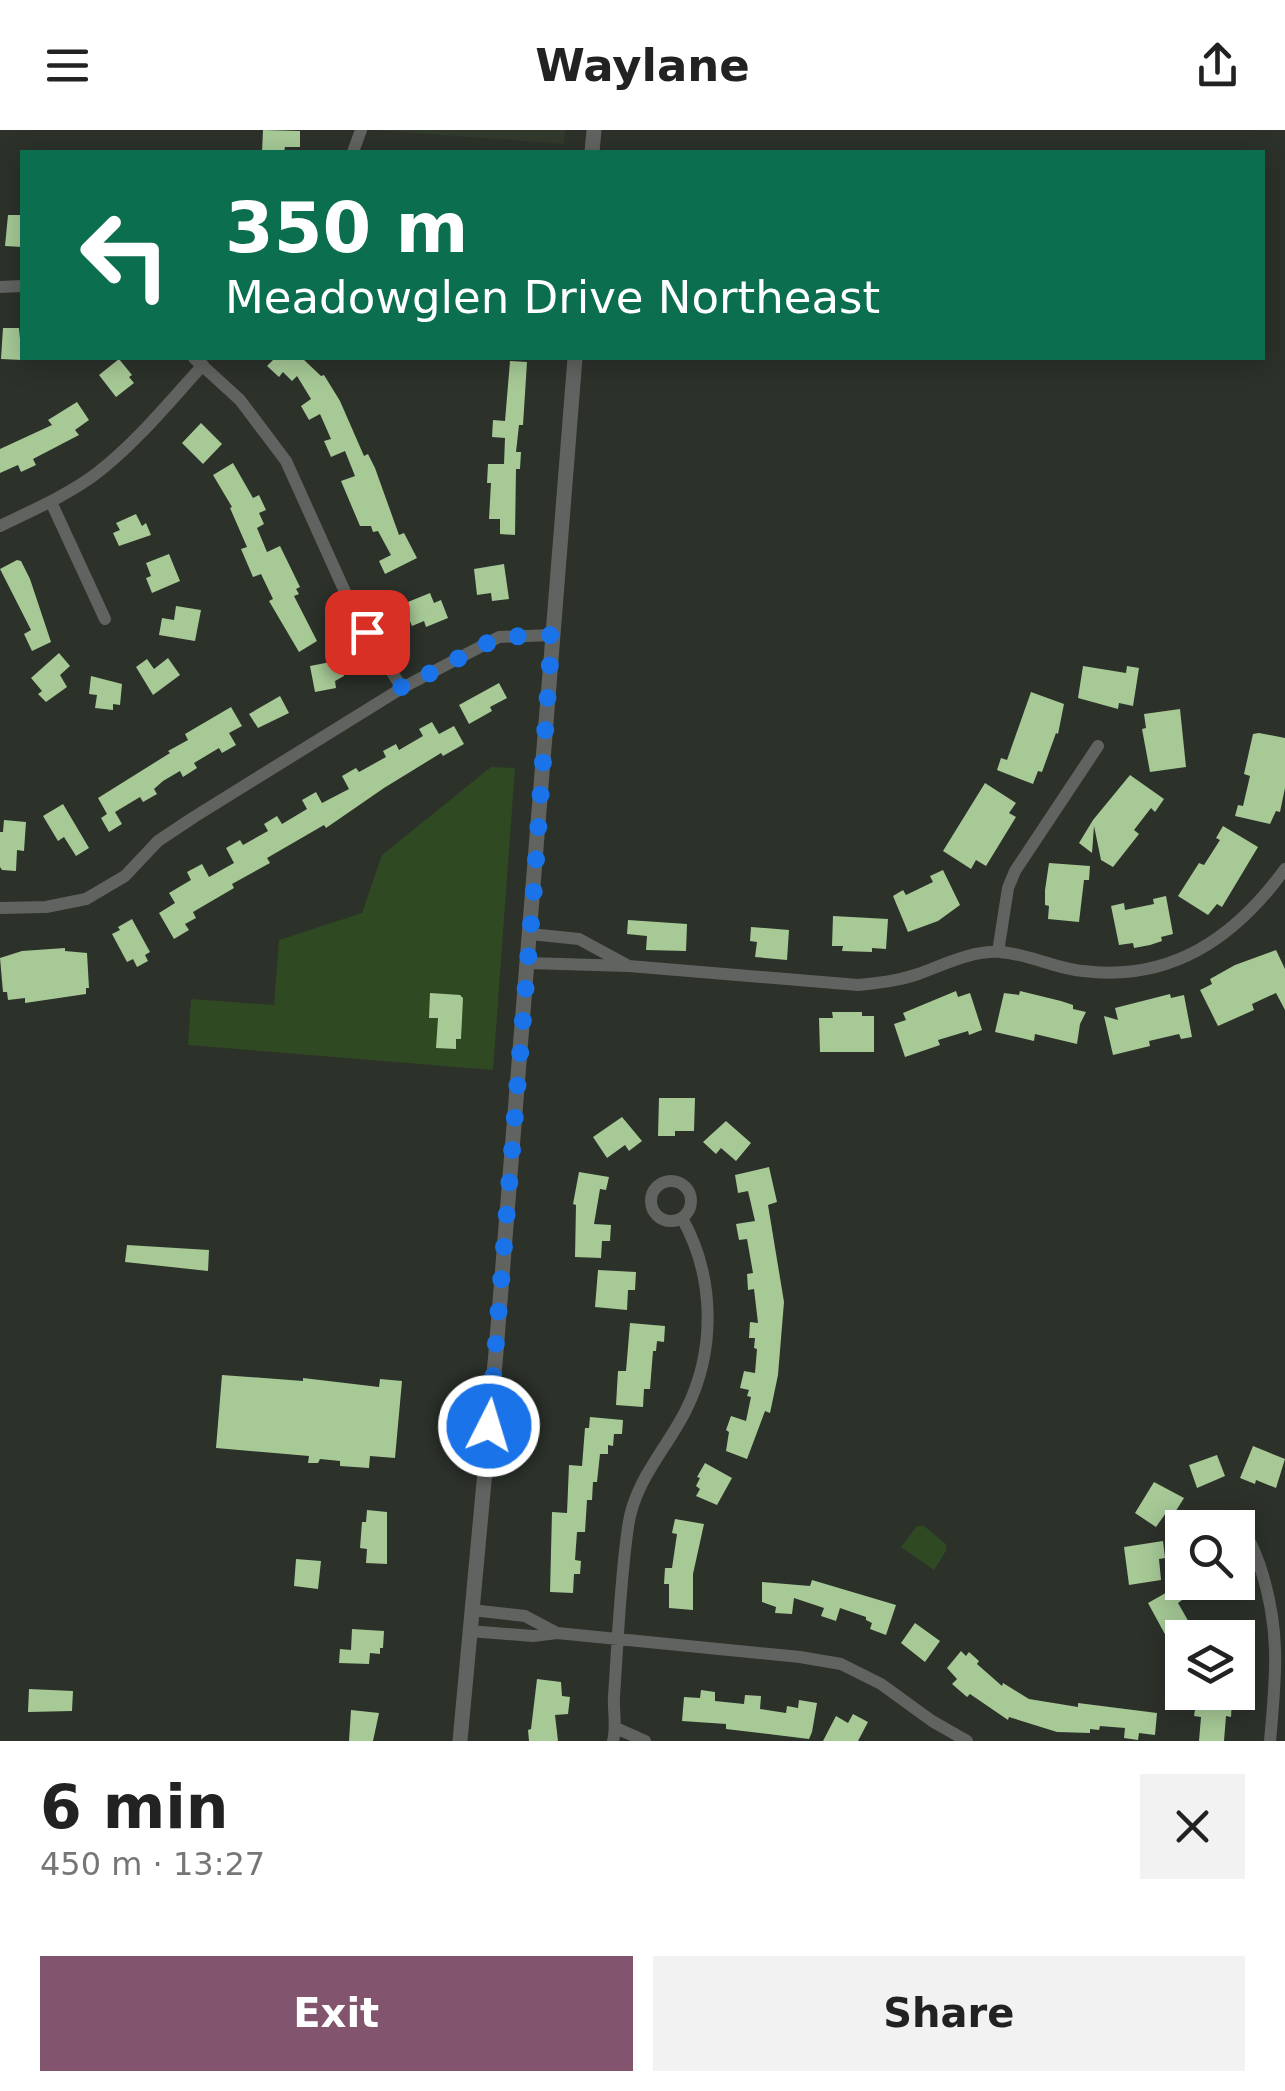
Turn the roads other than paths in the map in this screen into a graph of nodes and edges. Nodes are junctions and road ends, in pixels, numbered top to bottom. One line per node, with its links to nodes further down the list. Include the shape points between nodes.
1 (576, 360): 6 (street)
2 (198, 362): 3 (street, via 124,450); 7 (street, via 240,400 286,462 355,614)
3 (51, 502): 4 (street); 5 (street)
4 (0, 526)
5 (105, 620)
6 (552, 635): 7 (street, via 499,637); 11 (street)
7 (402, 688): 10 (street, via 194,817 124,876 86,898 46,908)
8 (1098, 746): 12 (street, via 1015,871)
9 (1285, 870): 12 (street, via 1238,925 1189,957 1134,972 1083,971)
10 (0, 908)
11 (530, 934): 13 (street); 14 (street, via 579,939)
12 (998, 952): 14 (street, via 858,985)
13 (527, 963): 14 (street); 19 (street)
14 (629, 966)
15 (682, 1218): 22 (street, via 706,1286 708,1332 685,1412 633,1502)
16 (1255, 1554): 18 (street)
17 (1255, 1566): 18 (street)
18 (1260, 1566): 27 (street, via 1276,1639)
19 (471, 1610): 20 (street); 21 (street, via 525,1616)
20 (469, 1631): 21 (street); 24 (street)
21 (557, 1634): 22 (street)
22 (618, 1641): 23 (street); 26 (street, via 841,1664)
23 (615, 1735): 25 (street)
24 (460, 1741)
25 (646, 1741)
26 (966, 1741)
27 (1270, 1741)

